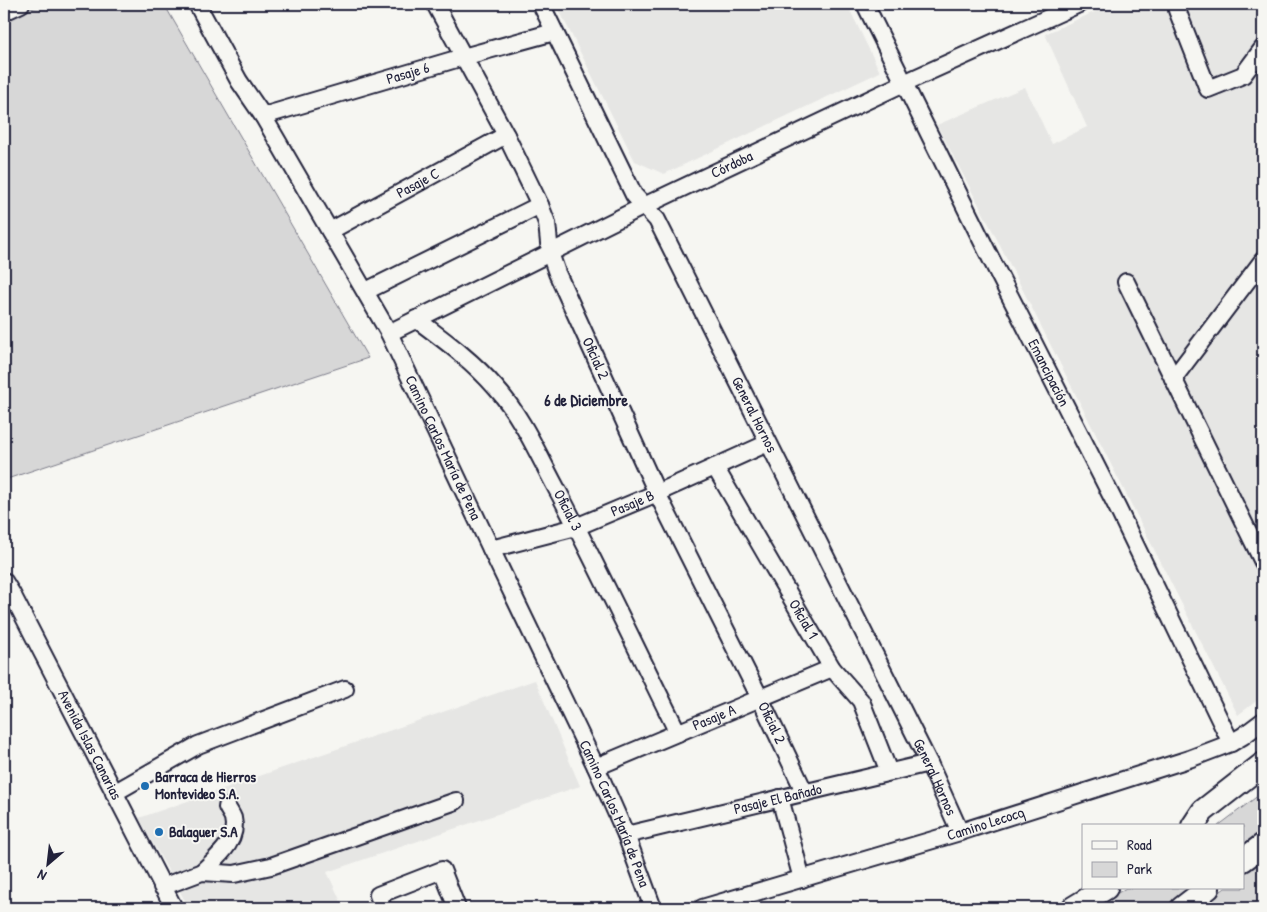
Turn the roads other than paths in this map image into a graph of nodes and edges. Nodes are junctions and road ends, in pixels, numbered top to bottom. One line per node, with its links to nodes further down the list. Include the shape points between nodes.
1 (21, 4): 8 (street)
2 (197, 4): 13 (street, Camino Carlos María de Pena, via 239,81)
3 (434, 4): 11 (street, Oficial 2)
4 (541, 4): 9 (street, General Hornos)
5 (865, 4): 12 (street, Emancipación)
6 (1079, 4): 12 (street, Córdoba)
7 (1177, 10): 10 (street, via 1208,89 1243,76)
8 (4, 12)
9 (554, 32): 11 (street, Pasaje 6); 16 (street, General Hornos, via 634,195)
10 (1263, 48)
11 (463, 57): 13 (street, Pasaje 6); 14 (street, Oficial 2)
12 (904, 83): 16 (street, Córdoba); 37 (street, Emancipación, via 1117,507)
13 (263, 116): 17 (street, Camino Carlos María de Pena)
14 (506, 135): 15 (street, Oficial 2); 17 (street, Pasaje C)
15 (540, 205): 18 (street, Oficial 2, via 548,223); 21 (street)
16 (644, 206): 18 (street, Córdoba); 25 (street, General Hornos, via 656,220)
17 (330, 231): 21 (street, Camino Carlos María de Pena)
18 (550, 253): 22 (street, Córdoba); 27 (street, Oficial 2)
19 (1263, 260): 24 (street)
20 (1126, 282): 24 (street)
21 (366, 291): 23 (street, Camino Carlos María de Pena)
22 (416, 319): 23 (street, Córdoba); 28 (street, Oficial 3, via 475,365 508,402)
23 (389, 332): 29 (street, Camino Carlos María de Pena)
24 (1173, 379): 30 (street)
25 (768, 443): 26 (street, Pasaje B); 38 (street, General Hornos)
26 (714, 467): 27 (street, Pasaje B); 32 (street, Oficial 1)
27 (657, 493): 28 (street, Pasaje B); 34 (street, Oficial 2)
28 (576, 527): 29 (street, Pasaje B); 36 (street, Oficial 3)
29 (491, 548): 40 (street, Camino Carlos María de Pena)
30 (1262, 558)
31 (4, 582): 43 (street, Avenida Islas Canarias)
32 (832, 668): 34 (street, Pasaje A); 41 (street, Oficial 1, via 861,701)
33 (345, 689): 43 (street, via 198,745)
34 (760, 698): 36 (street, Pasaje A); 44 (street, Oficial 2)
35 (1263, 721): 37 (street, Camino Lecocq)
36 (678, 733): 40 (street, Pasaje A)
37 (1231, 743): 50 (street, Camino Lecocq)
38 (929, 763): 41 (street, Pasaje El Bañado); 50 (street, General Hornos)
39 (1263, 764): 48 (highway, via 1203,811)
40 (596, 767): 51 (street, Camino Carlos María de Pena)
41 (889, 772): 44 (street, Pasaje El Bañado)
42 (1263, 779): 49 (highway)
43 (114, 793): 56 (street, Avenida Islas Canarias)
44 (805, 793): 45 (street, Pasaje El Bañado)
45 (780, 798): 51 (street, Pasaje El Bañado); 55 (street)
46 (456, 801): 54 (street, via 271,866 234,874)
47 (227, 808): 54 (street, via 233,818 234,834 223,851)
48 (1194, 824)
49 (1202, 824)
50 (960, 832): 55 (street, Camino Lecocq)
51 (626, 835): 62 (street, Camino Carlos María de Pena)
52 (1263, 845): 53 (highway)
53 (1244, 859)
54 (202, 872): 56 (street)
55 (802, 879): 63 (street, Camino Lecocq)
56 (162, 886): 59 (street, Avenida Islas Canarias)
57 (1103, 890): 64 (highway)
58 (1205, 890): 65 (highway)
59 (174, 908)
60 (383, 908): 61 (street, via 378,895 442,870)
61 (457, 908)
62 (654, 908)
63 (702, 908)
64 (1073, 908)
65 (1182, 908)

